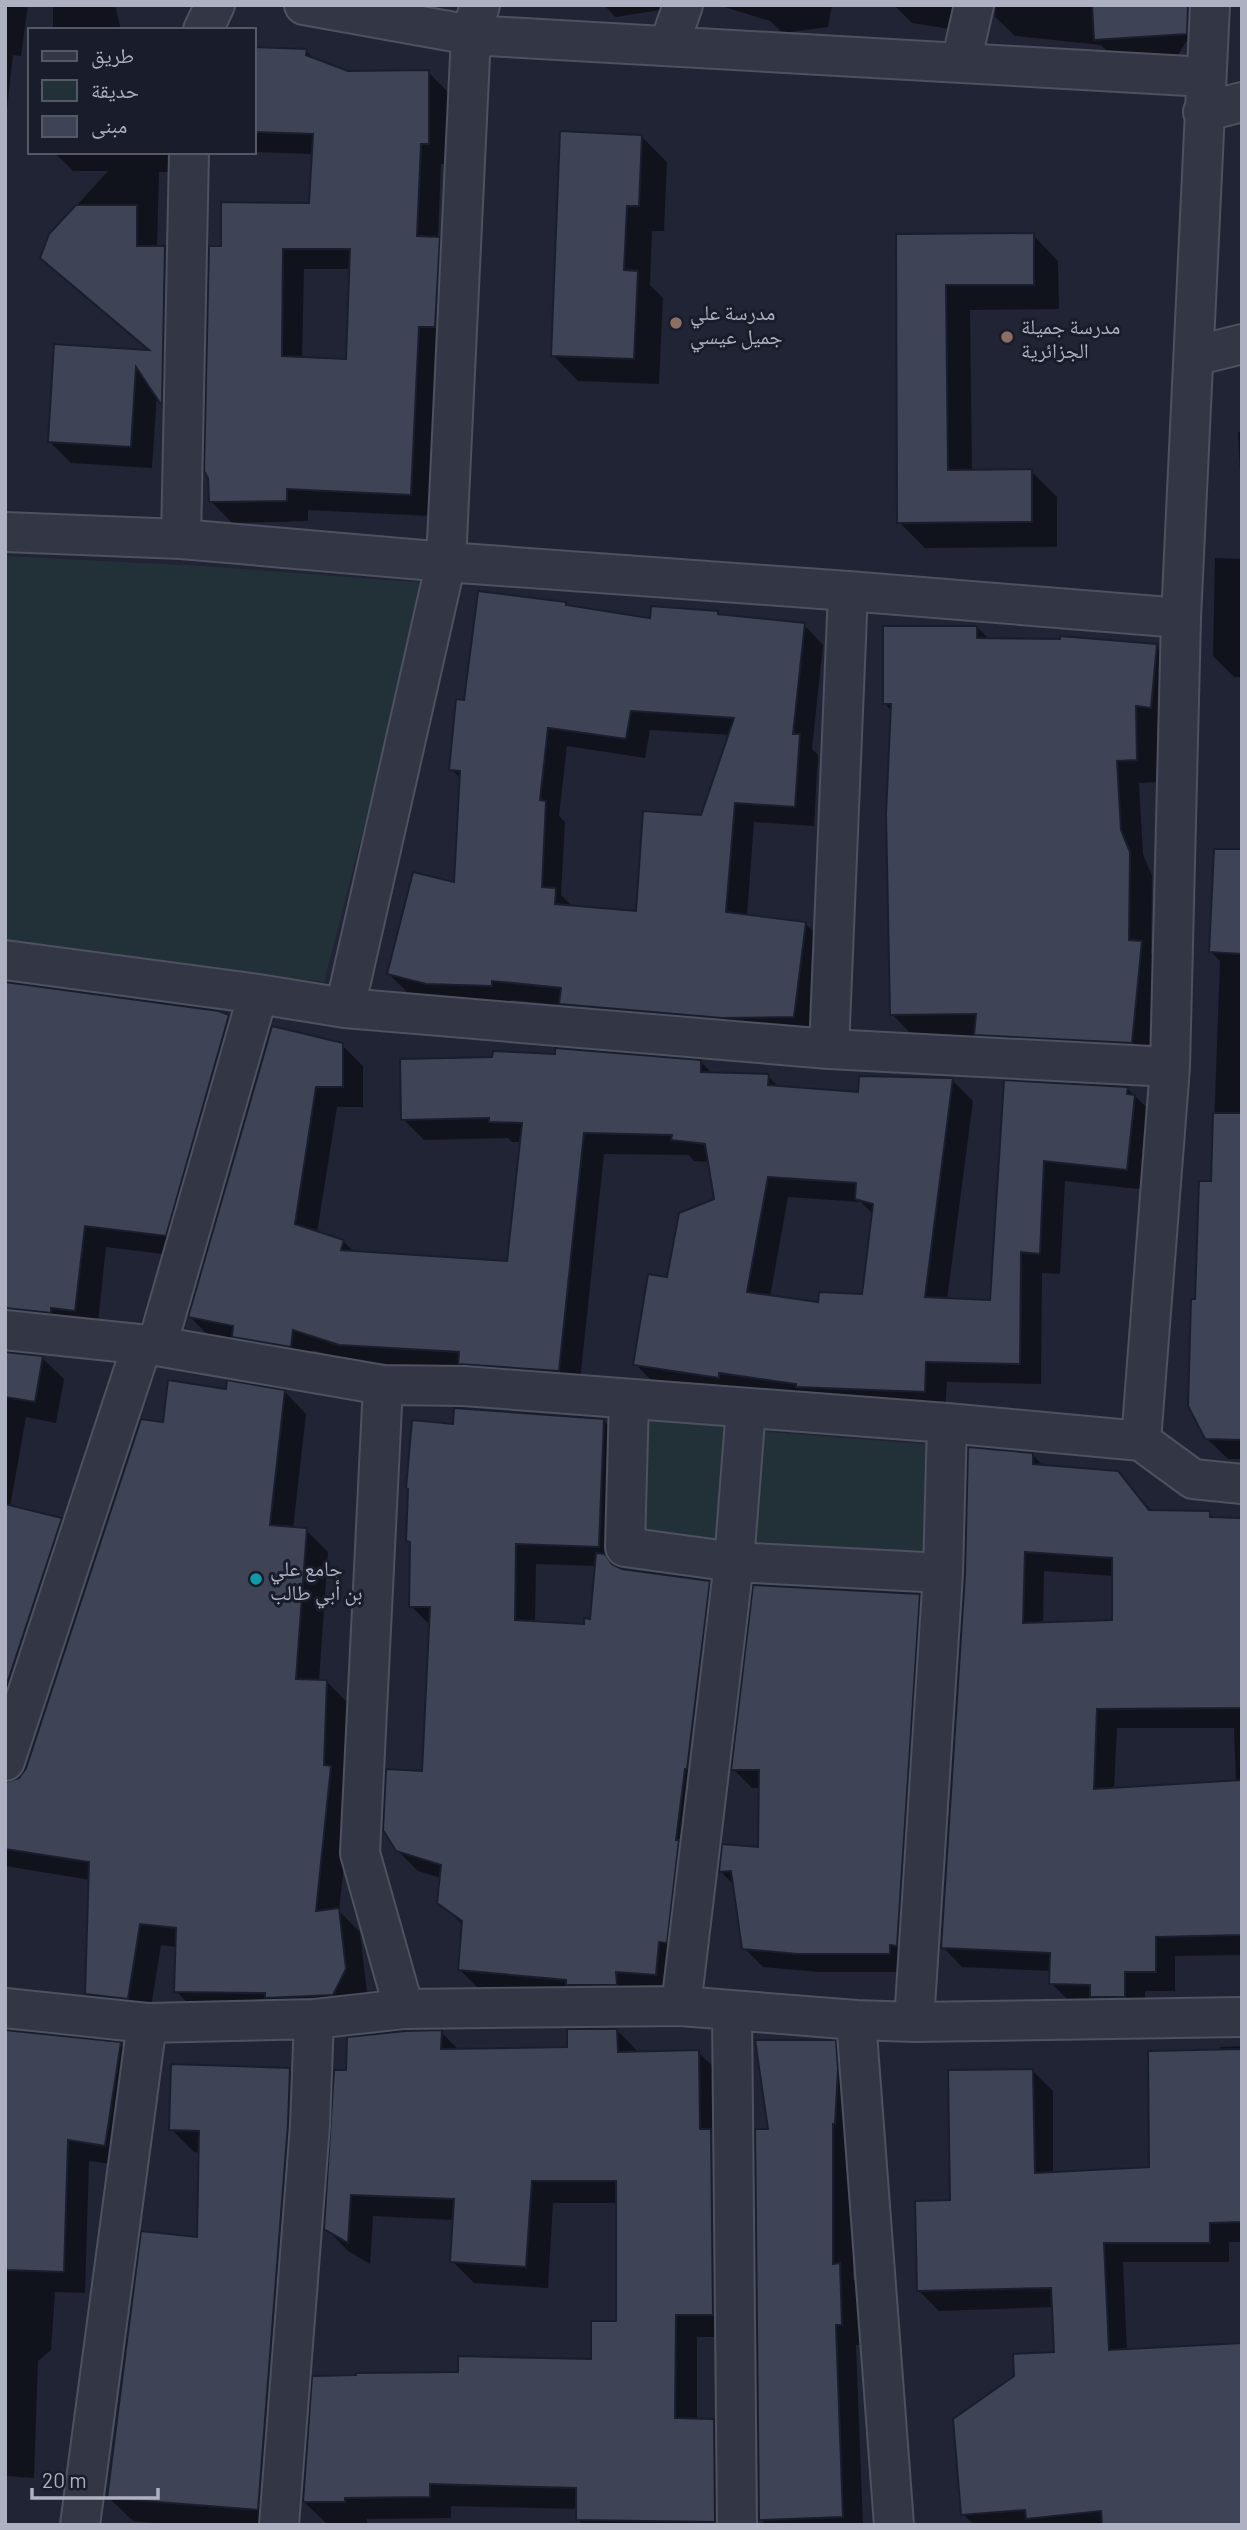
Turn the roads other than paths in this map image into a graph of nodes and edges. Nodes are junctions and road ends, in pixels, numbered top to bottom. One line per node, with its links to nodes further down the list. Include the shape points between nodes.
1 (215, 5): 7 (street)
2 (304, 5): 6 (street)
3 (683, 5): 8 (street)
4 (974, 5): 9 (street)
5 (1210, 5): 10 (street)
6 (475, 20): 8 (street); 17 (street)
7 (203, 28)
8 (669, 45): 9 (street)
9 (961, 63): 10 (street)
10 (1204, 95): 11 (street); 14 (street)
11 (1242, 102)
12 (189, 154): 16 (street)
13 (1242, 344): 14 (street)
14 (1195, 356): 19 (street)
15 (5, 532): 16 (street)
16 (181, 539): 17 (street)
17 (446, 562): 18 (street); 22 (street)
18 (848, 590): 19 (street); 23 (street)
19 (1181, 618): 24 (street)
20 (5, 960): 21 (street)
21 (258, 994): 22 (street); 26 (street)
22 (345, 1008): 23 (street)
23 (829, 1049): 24 (street)
24 (1170, 1067): 31 (street)
25 (5, 1330): 26 (street)
26 (150, 1345): 27 (street); 35 (street)
27 (383, 1385): 28 (street, via 464,1386); 38 (street, via 360,1853)
28 (629, 1399): 29 (street); 33 (street, via 625,1547)
29 (746, 1408): 30 (street); 33 (street)
30 (947, 1423): 31 (street); 34 (street)
31 (1141, 1441): 32 (street, via 1193,1479)
32 (1242, 1484)
33 (734, 1562): 34 (street); 36 (street)
34 (943, 1573): 43 (street)
35 (5, 1761)
36 (681, 2006): 38 (street); 39 (street)
37 (5, 2008): 44 (street)
38 (404, 2009): 41 (street)
39 (732, 2012): 42 (street); 47 (street)
40 (1242, 2017): 43 (street)
41 (314, 2019): 44 (street); 46 (street)
42 (856, 2020): 43 (street); 48 (street)
43 (914, 2022)
44 (147, 2024): 45 (street)
45 (80, 2525)
46 (279, 2525)
47 (737, 2525)
48 (894, 2525)

